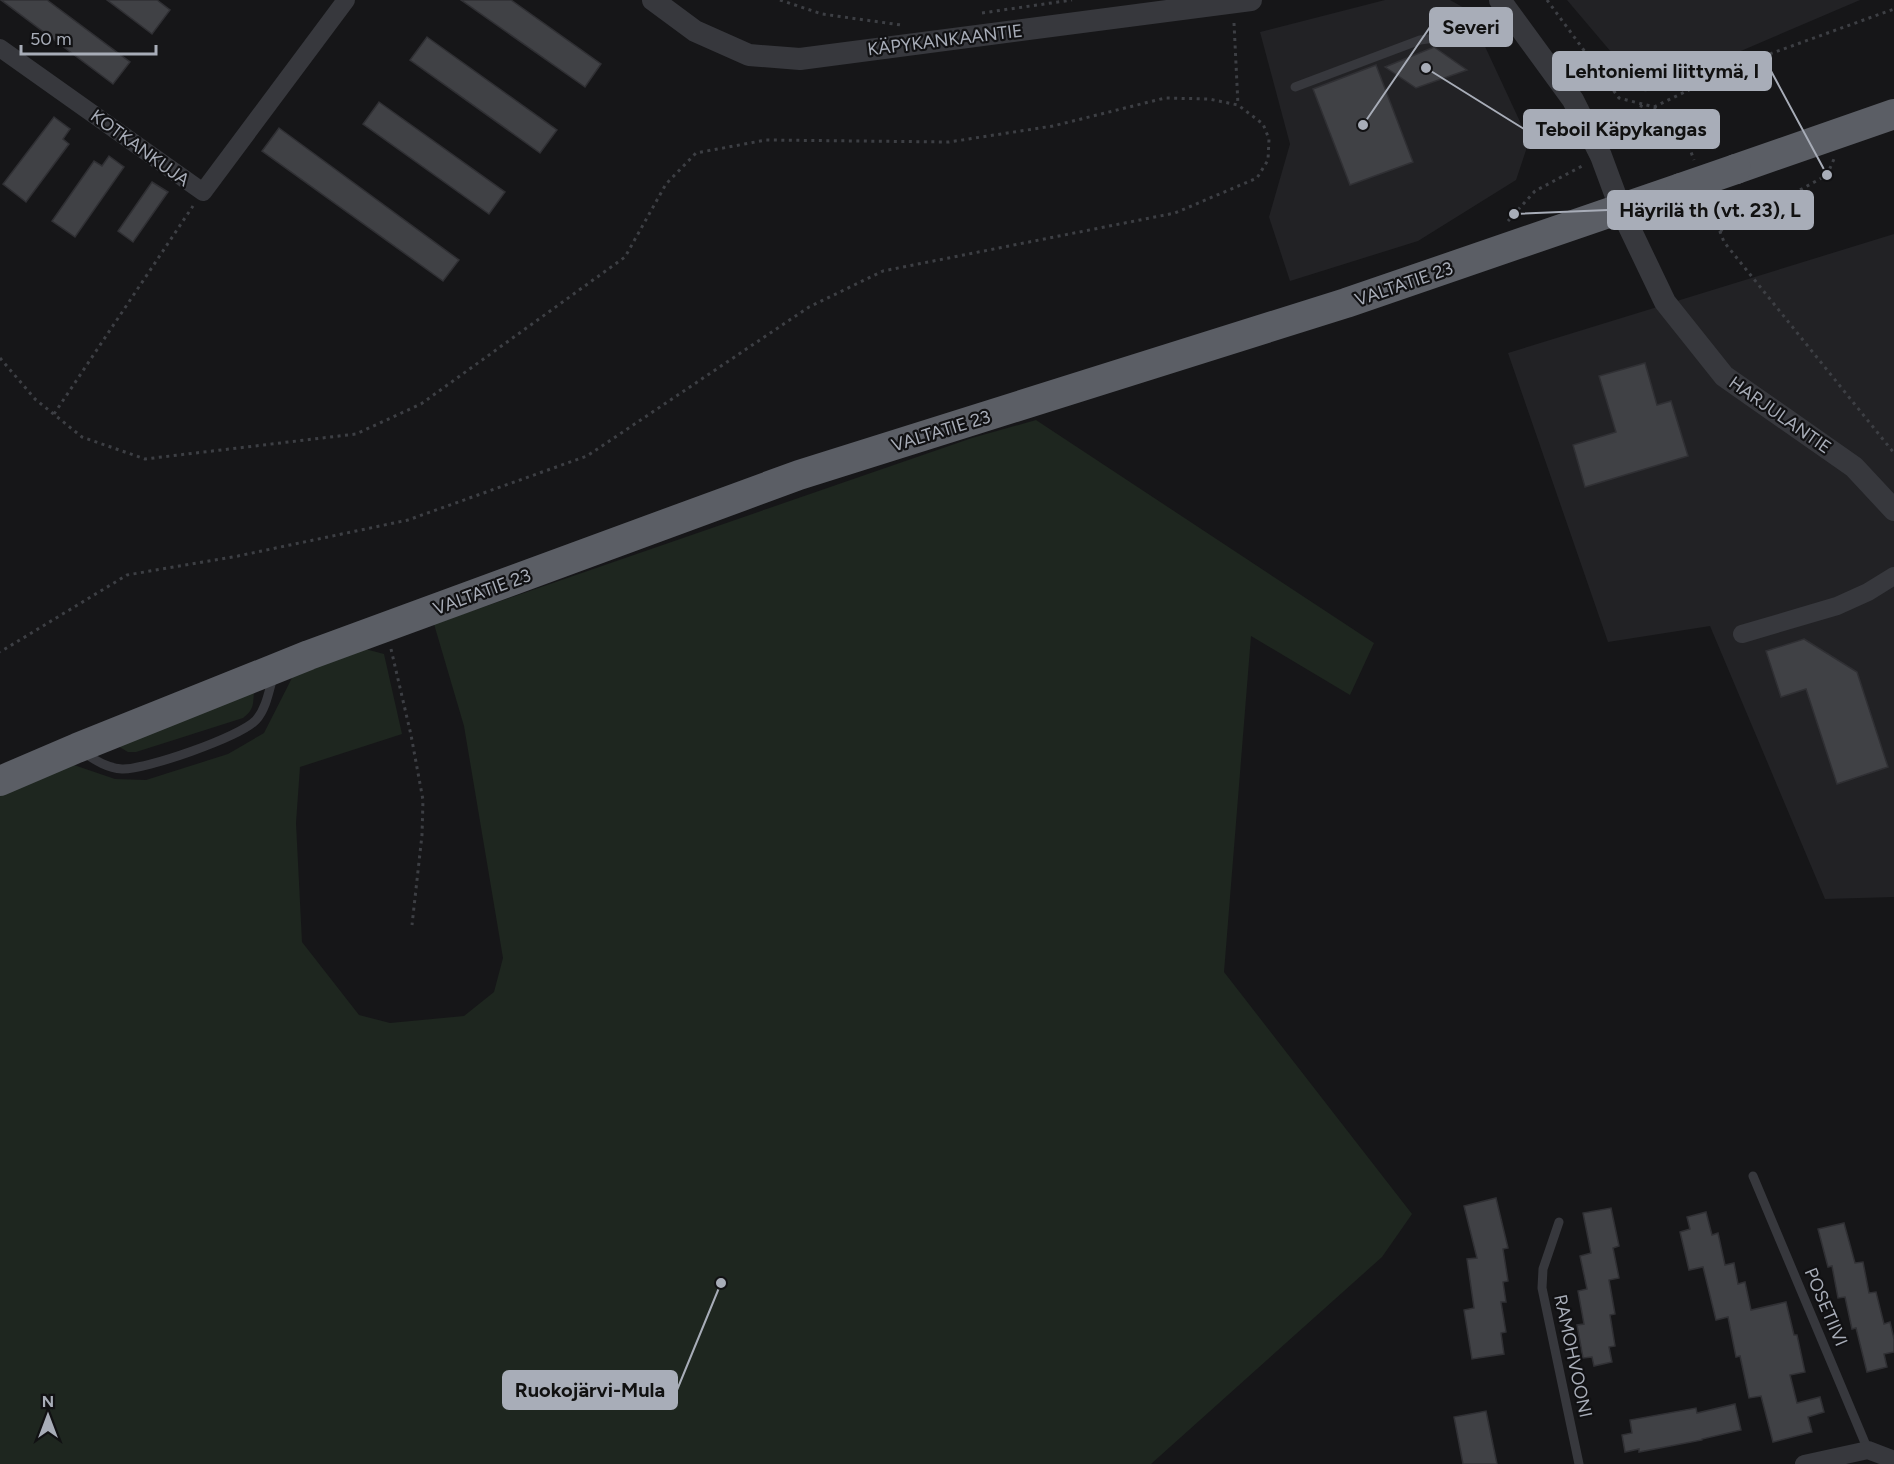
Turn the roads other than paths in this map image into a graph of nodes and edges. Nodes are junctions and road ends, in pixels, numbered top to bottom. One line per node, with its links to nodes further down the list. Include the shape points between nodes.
1 (346, 0): 6 (street, KOTKANKUJA, via 203,192)
2 (653, 0): 4 (street, KÄPYKANKAANTIE, via 695,31 749,55 800,59)
3 (1500, 0): 5 (street, HARJULANTIE)
4 (1242, 1)
5 (1519, 27): 7 (lane, via 1420,40); 9 (street, HARJULANTIE, via 1573,100 1601,156)
6 (0, 48)
7 (1294, 87)
8 (1894, 114): 9 (highway, VALTATIE 23, bridge)
9 (1621, 210): 10 (street, HARJULANTIE, via 1665,302 1724,376 1854,467); 13 (highway, VALTATIE 23, via 1346,303 799,476)
10 (1894, 510)
11 (1894, 576): 12 (street, via 1837,606)
12 (1742, 634)
13 (275, 669): 14 (highway, VALTATIE 23); 14 (lane, via 265,705 255,720 239,732 190,752 145,767 121,769 100,763)
14 (77, 748): 15 (highway, VALTATIE 23)
15 (0, 781)
16 (1753, 1176): 18 (lane, POSETIIVI)
17 (1559, 1222): 20 (lane, RAMOHVOONI, via 1543,1269 1542,1288)
18 (1868, 1450): 19 (street); 21 (street)
19 (1894, 1460)
20 (1580, 1464)
21 (1803, 1464)

